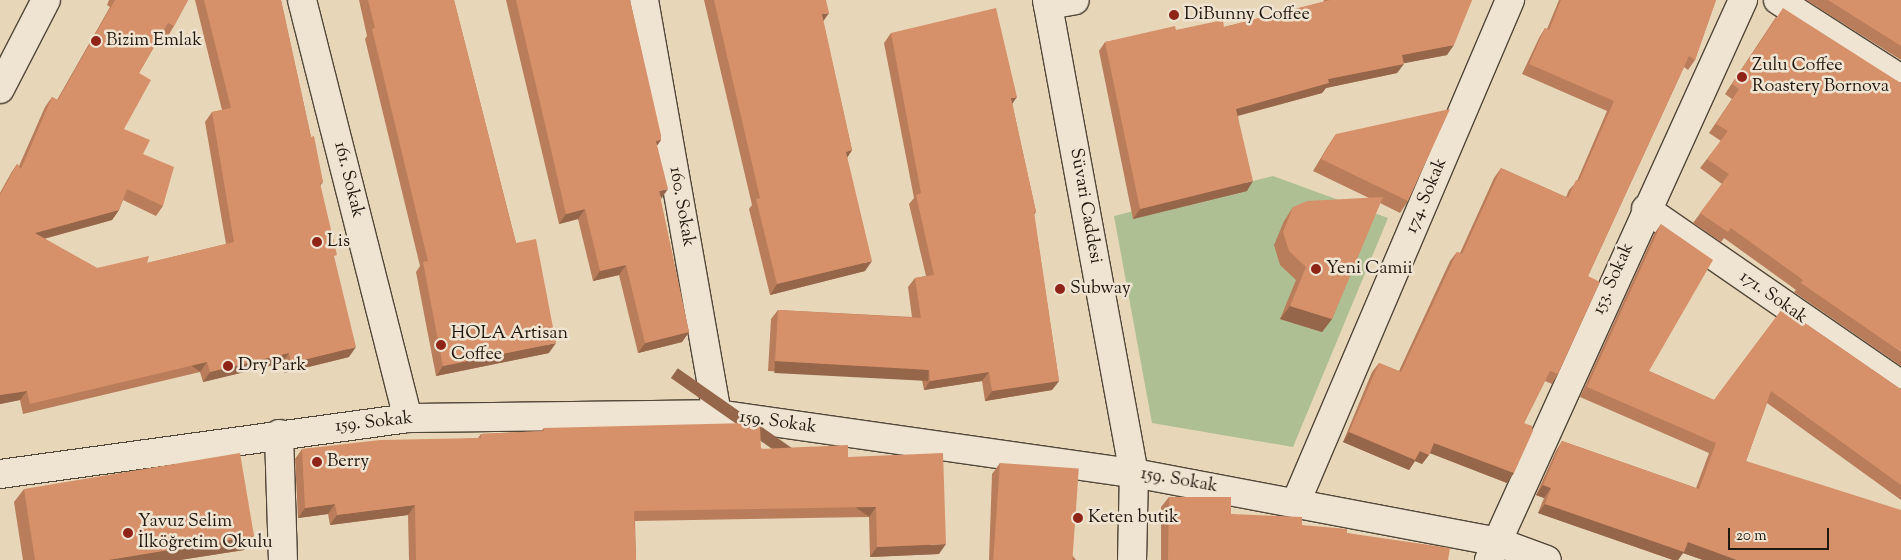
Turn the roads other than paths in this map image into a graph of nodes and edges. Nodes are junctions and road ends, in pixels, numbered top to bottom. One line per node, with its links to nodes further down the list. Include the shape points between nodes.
1 (46, 0): 10 (street)
2 (302, 0): 14 (street, 161. Sokak)
3 (644, 0): 13 (street, 160. Sokak)
4 (1075, 0): 8 (street)
5 (1510, 0): 18 (street, 174. Sokak)
6 (1743, 0): 11 (street, 153. Sokak)
7 (1778, 0): 9 (street)
8 (1048, 3): 16 (street, Süvari Caddesi)
9 (1901, 79)
10 (0, 89)
11 (1646, 209): 12 (street, 171. Sokak); 19 (street, 153. Sokak)
12 (1901, 385)
13 (717, 414): 14 (street, 159. Sokak); 16 (street, 159. Sokak)
14 (408, 418): 15 (street, 159. Sokak)
15 (279, 434): 17 (street, 159. Sokak); 20 (street)
16 (1134, 473): 18 (street, 159. Sokak); 21 (street, Süvari Caddesi)
17 (0, 474)
18 (1296, 502): 19 (street, 159. Sokak)
19 (1492, 551): 22 (street, 159. Sokak)
20 (283, 560)
21 (1132, 560)
22 (1547, 560)

